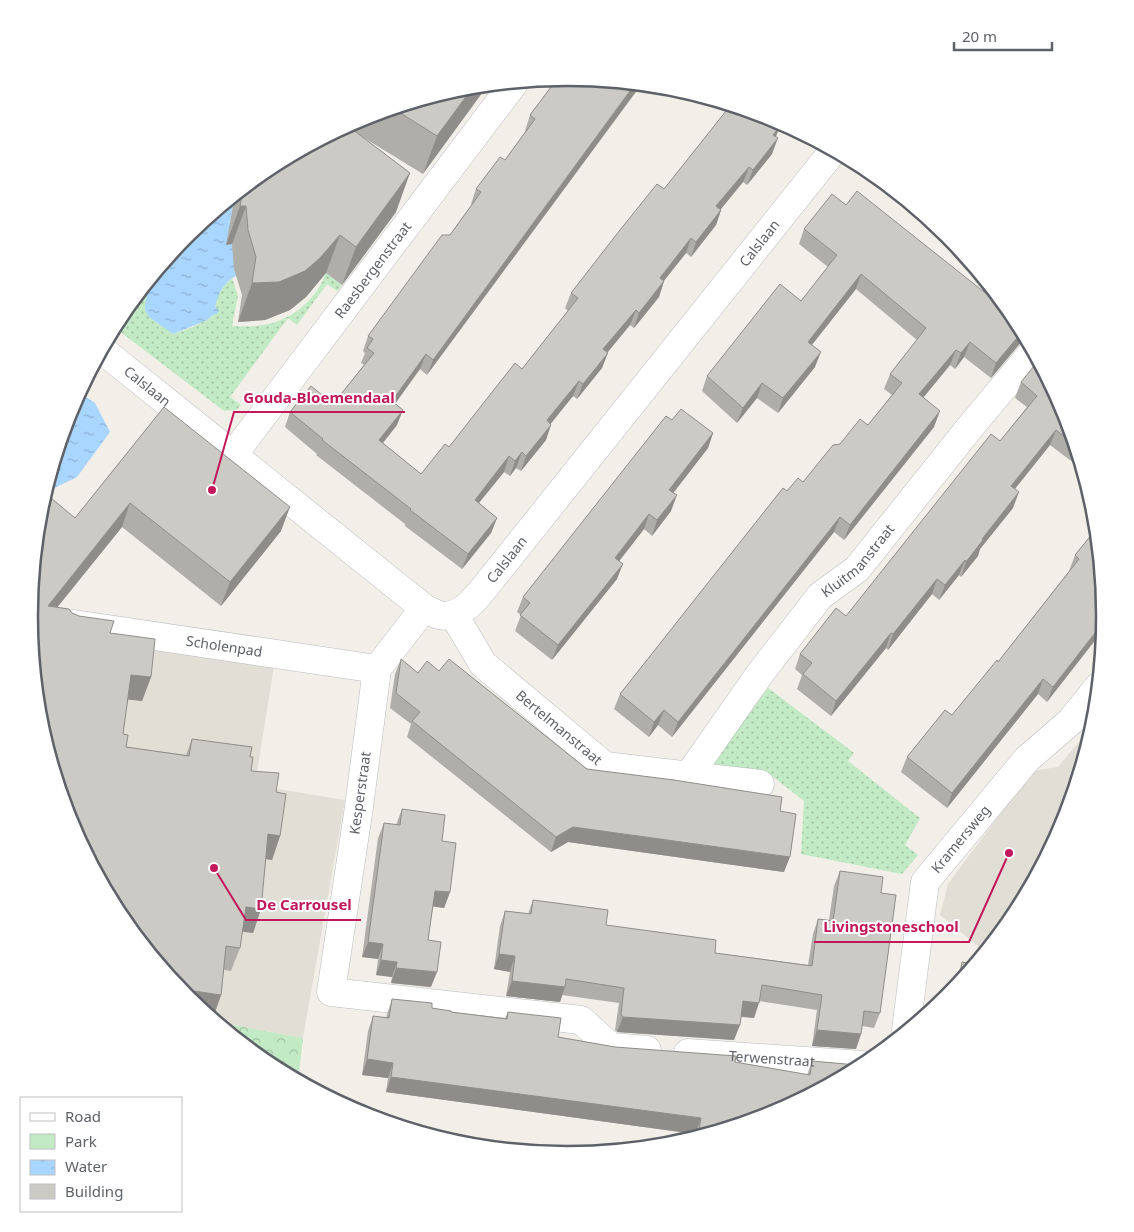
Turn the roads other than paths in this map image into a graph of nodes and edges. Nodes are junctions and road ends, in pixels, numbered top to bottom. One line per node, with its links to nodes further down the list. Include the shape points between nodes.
1 (509, 90): 5 (street, Raesbergenstraat)
2 (829, 156): 7 (street, Calslaan, via 486,587)
3 (107, 354): 5 (street, Calslaan)
4 (1029, 357): 11 (street, Kluitmanstraat, via 857,568 820,596 758,675)
5 (233, 455): 6 (street, Calslaan)
6 (424, 608): 7 (street, Calslaan, via 441,616); 9 (street)
7 (454, 615): 11 (street, Bertelmanstraat, via 482,664 604,766)
8 (73, 624): 9 (street, Scholenpad)
9 (377, 669): 13 (street, Kesperstraat)
10 (1090, 698): 14 (street, Kramersweg, via 1071,722 1027,759 925,882)
11 (689, 775): 12 (street, Bertelmanstraat)
12 (760, 784)
13 (331, 992): 15 (street, Terwenstraat, via 581,1020 612,1047)
14 (907, 1021)
15 (849, 1064)

